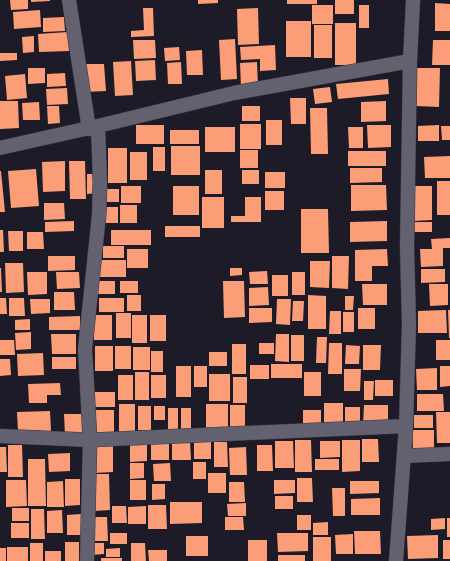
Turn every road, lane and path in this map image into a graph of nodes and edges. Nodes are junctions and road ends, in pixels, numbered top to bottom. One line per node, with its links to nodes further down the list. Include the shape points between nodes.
1 (69, 0): 4 (street)
2 (413, 0): 3 (street)
3 (410, 61): 4 (street, via 234,93); 6 (street)
4 (93, 127): 5 (street); 8 (street, via 100,182 85,349)
5 (0, 148)
6 (406, 426): 8 (street); 10 (street)
7 (0, 436): 8 (street)
8 (90, 440): 11 (street)
9 (450, 454): 10 (street)
10 (404, 456): 12 (street)
11 (87, 561)
12 (396, 561)

